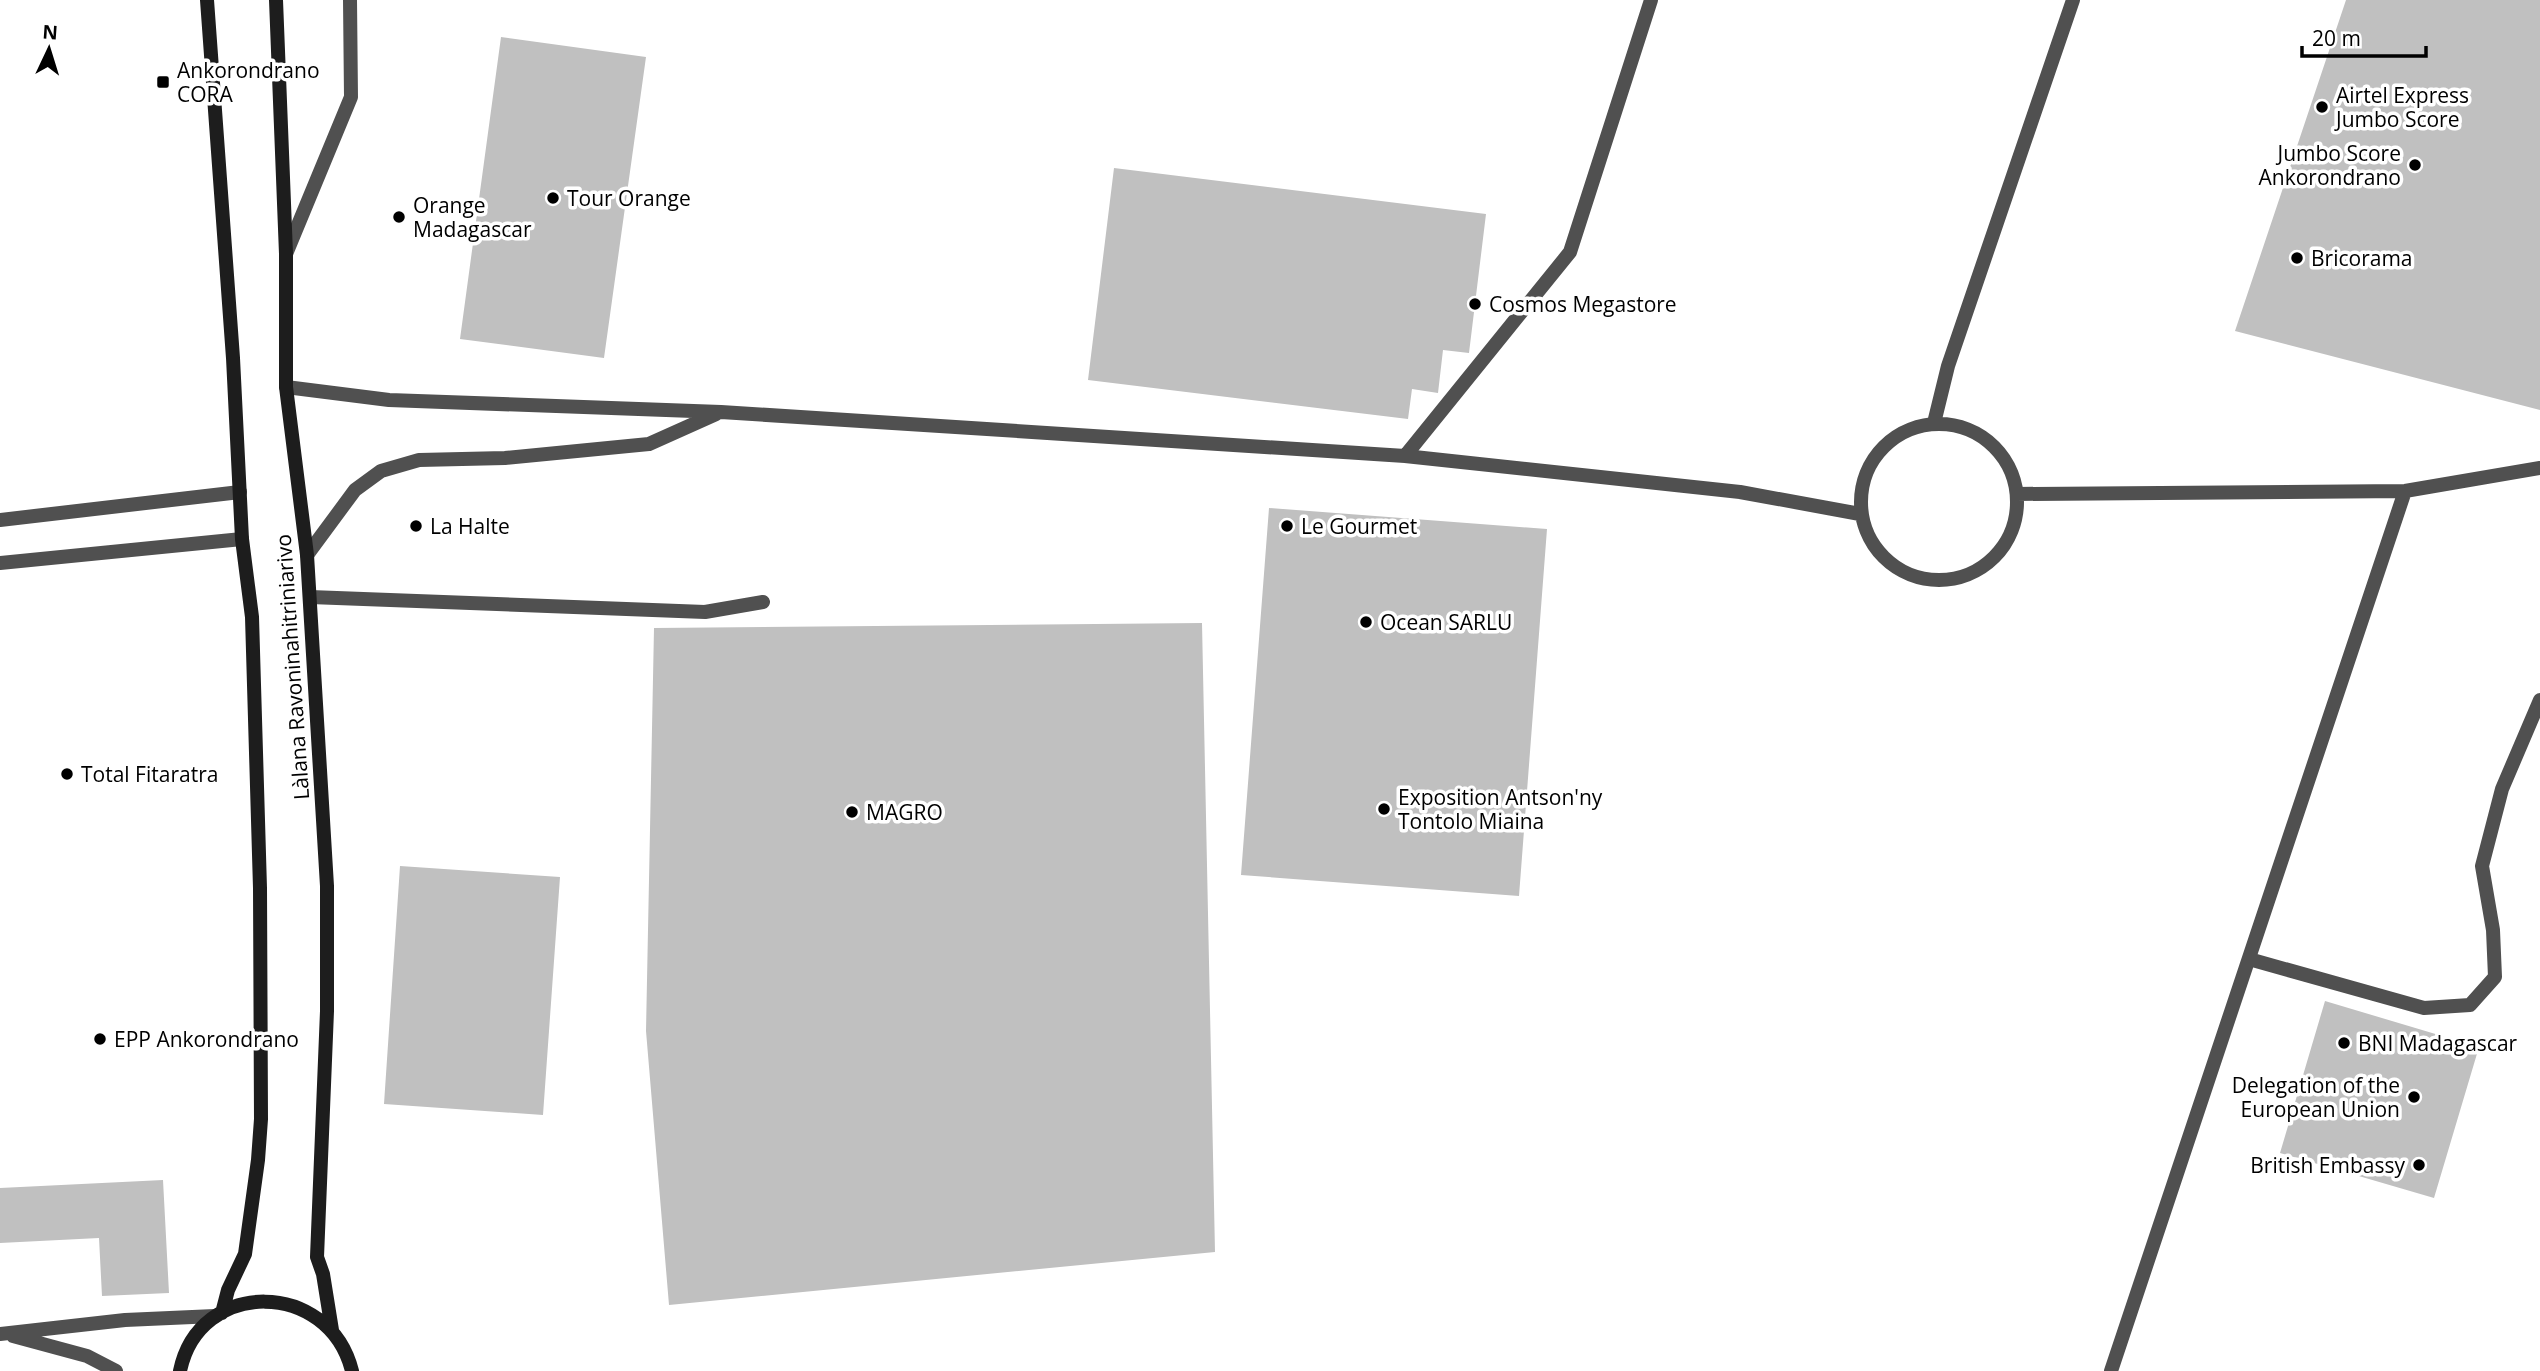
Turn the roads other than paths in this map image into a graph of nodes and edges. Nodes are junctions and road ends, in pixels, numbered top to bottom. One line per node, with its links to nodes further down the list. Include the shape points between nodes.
1 (206, 0): 13 (main road, Làlana Ravoninahitriniarivo)
2 (276, 0): 6 (main road, Làlana Ravoninahitriniarivo)
3 (350, 0): 6 (street, via 351,97)
4 (1651, 0): 10 (street, via 1570,253)
5 (2073, 0): 9 (street, via 1948,366)
6 (286, 254): 7 (main road, Làlana Ravoninahitriniarivo)
7 (286, 387): 8 (street, via 389,400); 18 (main road, Làlana Ravoninahitriniarivo)
8 (721, 412): 10 (street); 18 (street, via 649,443 419,460 381,471 355,490)
9 (1934, 423): 14 (street, via 1980,435 1998,450 2011,471); 15 (street, via 1902,431 1877,452 1862,481)
10 (1405, 456): 15 (street, via 1740,492)
11 (2540, 468): 12 (street)
12 (2405, 491): 14 (street); 23 (street)
13 (240, 492): 16 (street); 17 (main road, Làlana Ravoninahitriniarivo)
14 (2017, 494): 15 (street, via 2017,516 2004,546 1980,569 1960,578 1916,578 1895,569 1872,545)
15 (1860, 514)
16 (0, 520)
17 (242, 539): 19 (street); 24 (main road, Làlana Ravoninahitriniarivo, via 252,617 257,753 261,1119 245,1254)
18 (307, 555): 20 (main road, Làlana Ravoninahitriniarivo)
19 (0, 563)
20 (310, 597): 21 (street, via 705,612); 25 (main road, Làlana Ravoninahitriniarivo, via 327,886 317,1257)
21 (763, 602)
22 (2540, 700): 23 (street, via 2502,789 2482,866 2495,977 2470,1005 2424,1007)
23 (2249, 959): 30 (street)
24 (218, 1315): 25 (main road, Làlana Ravoninahitriniarivo, via 256,1302 290,1304 307,1310); 26 (street); 28 (main road, Làlana Ravoninahitriniarivo, via 199,1331)
25 (332, 1330): 29 (main road, Làlana Ravoninahitriniarivo)
26 (2, 1334): 27 (street, via 88,1356)
27 (116, 1371)
28 (180, 1371)
29 (352, 1371)
30 (2112, 1371)

